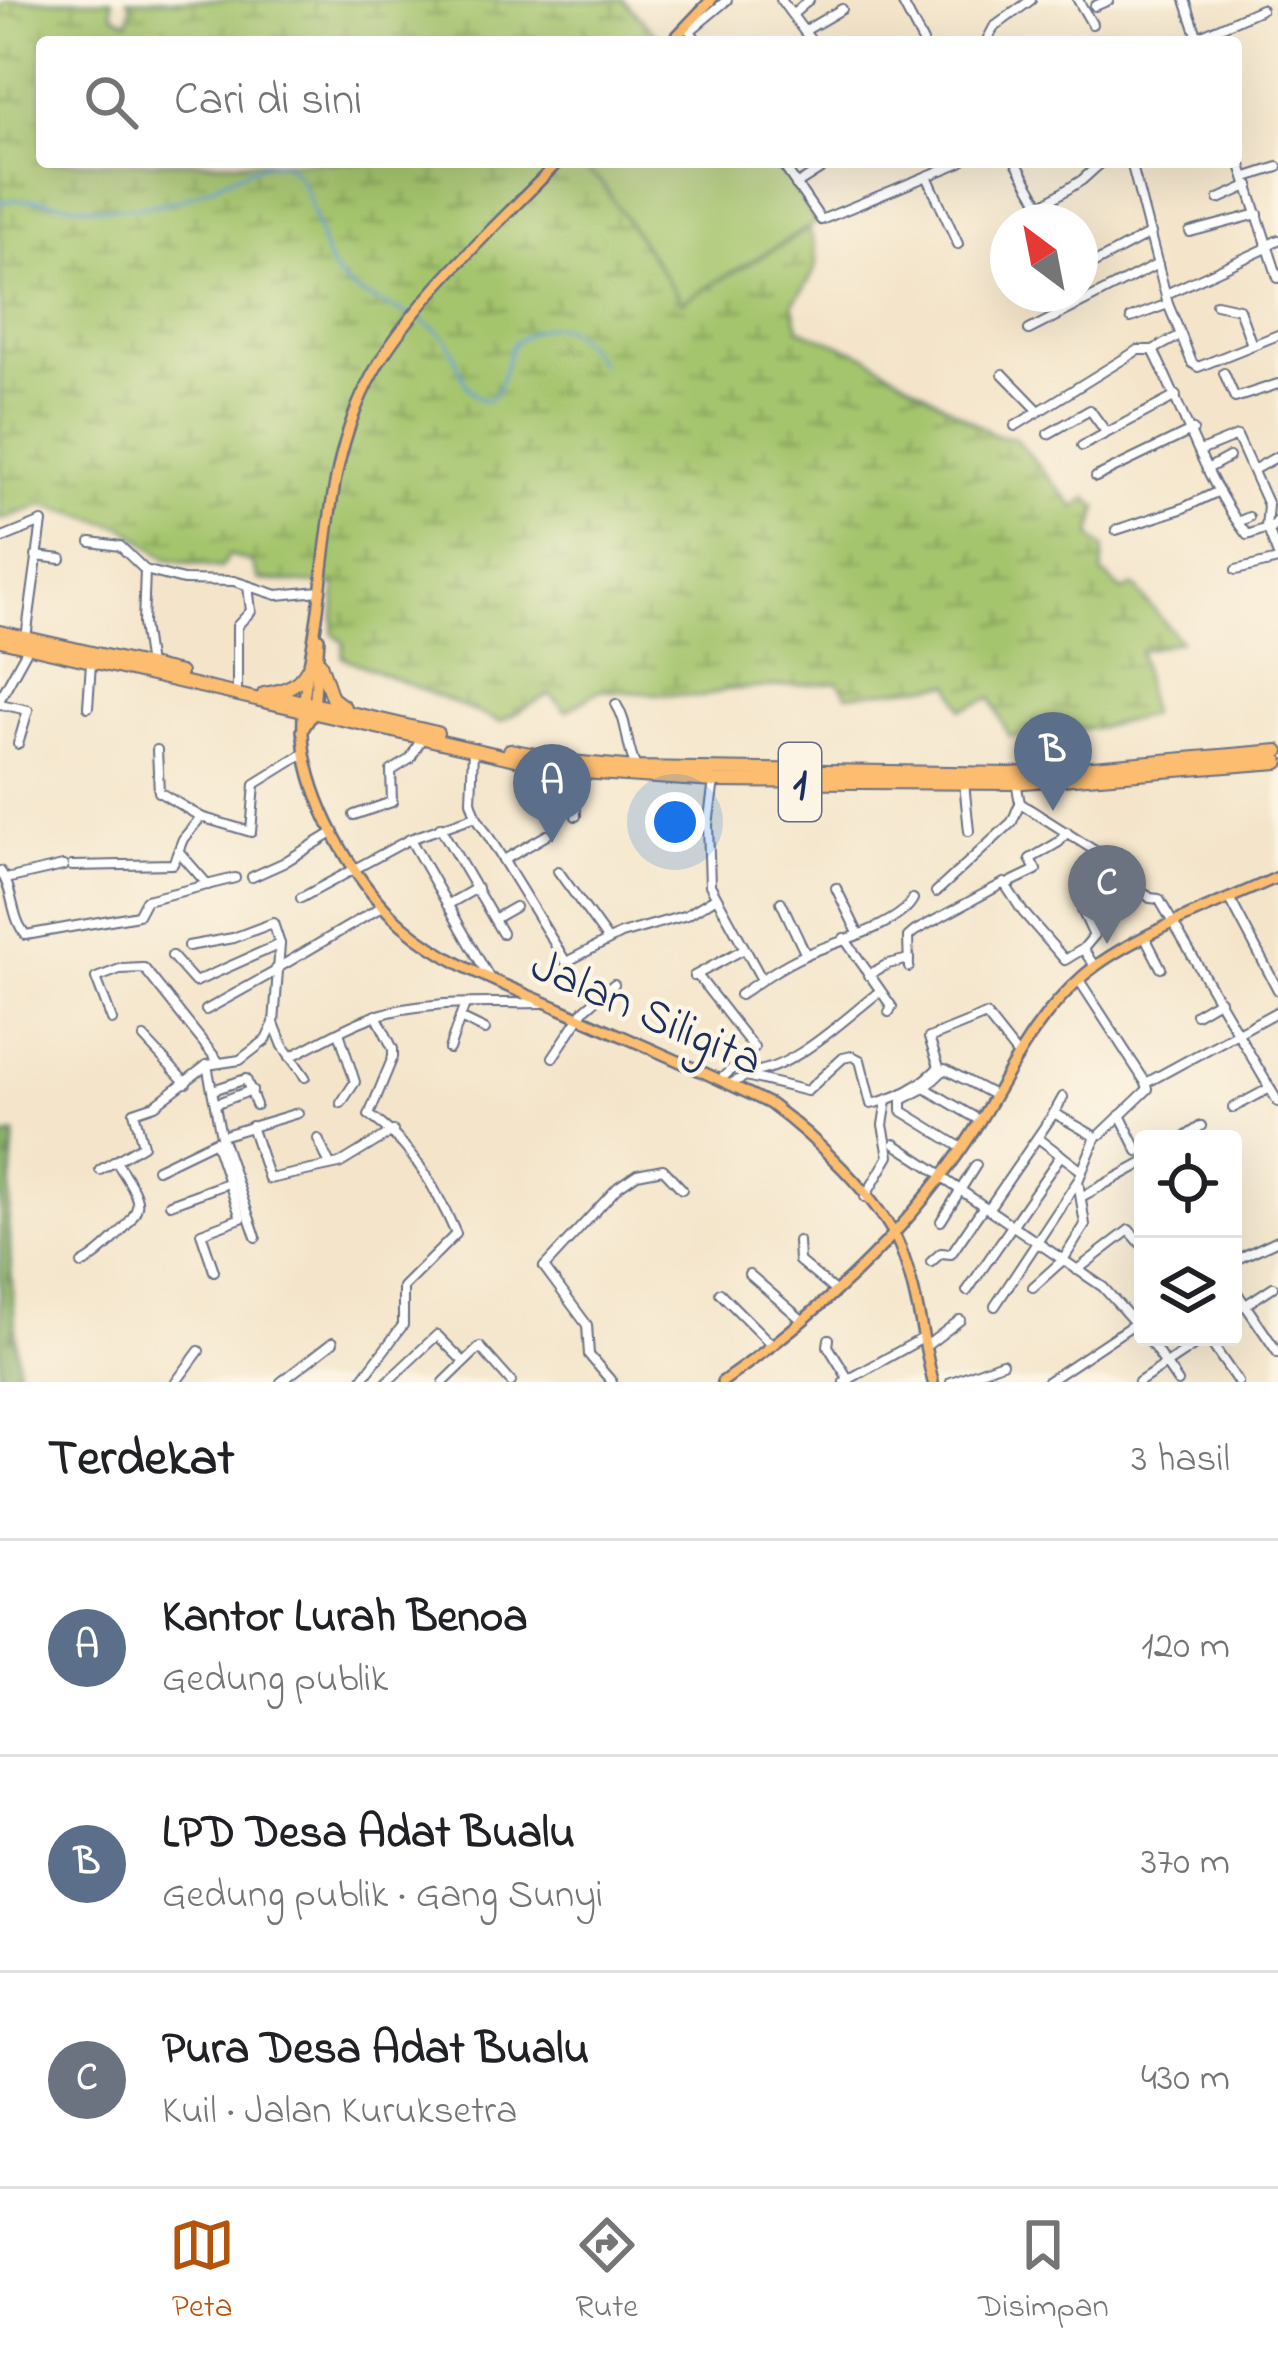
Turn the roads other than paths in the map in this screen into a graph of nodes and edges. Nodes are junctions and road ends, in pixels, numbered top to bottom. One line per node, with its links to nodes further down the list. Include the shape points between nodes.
1 (711, 0): 15 (main road)
2 (727, 0): 15 (street)
3 (781, 0): 13 (street)
4 (809, 0): 13 (street)
5 (901, 0): 20 (street)
6 (1031, 0): 21 (street)
7 (1078, 0): 14 (street)
8 (1109, 0): 10 (street)
9 (1184, 0): 22 (street)
10 (1095, 5)
11 (842, 8): 16 (street)
12 (1261, 10): 23 (street)
13 (793, 14): 16 (street)
14 (1092, 24)
15 (688, 28): 17 (main road); 18 (street)
16 (806, 30): 19 (street)
17 (678, 36)
18 (694, 36)
19 (809, 36)
20 (920, 36)
21 (989, 36)
22 (1197, 36)
23 (1206, 36)
24 (1242, 164): 34 (street)
25 (1278, 167): 34 (street)
26 (552, 168): 84 (main road, Jalan Siligita, via 407,323 373,374 333,476)
27 (785, 168): 35 (street)
28 (823, 168): 35 (street)
29 (946, 168): 33 (street)
30 (1019, 168): 31 (street, via 1041,206)
31 (1095, 168)
32 (1133, 168): 39 (street)
33 (927, 176): 35 (street, via 821,220); 41 (street)
34 (1249, 181): 36 (street); 37 (street)
35 (796, 185)
36 (1220, 199)
37 (1258, 214): 38 (street); 42 (street)
38 (1190, 232)
39 (1151, 233): 43 (street); 44 (street)
40 (1278, 240): 42 (street)
41 (958, 244)
42 (1267, 247): 45 (street); 46 (street)
43 (1098, 261)
44 (1158, 264): 46 (street); 49 (street)
45 (1278, 278)
46 (1167, 299): 48 (street); 50 (street)
47 (1216, 304): 52 (street, via 1239,309)
48 (1131, 318)
49 (1030, 331)
50 (1181, 335): 52 (street, via 1198,367); 53 (street)
51 (1278, 335): 52 (street)
52 (1252, 345)
53 (1153, 350): 57 (street); 60 (street, via 1138,350)
54 (1224, 373): 58 (street)
55 (1004, 374): 60 (street)
56 (1278, 384): 58 (street)
57 (1176, 396): 62 (street); 63 (street)
58 (1235, 398): 59 (street)
59 (1223, 404)
60 (1038, 410): 61 (street)
61 (1015, 426)
62 (1192, 430): 66 (street); 71 (street)
63 (1106, 432): 64 (street, via 1089,410); 65 (street)
64 (1048, 434)
65 (1082, 446)
66 (1200, 451): 69 (street); 70 (street, via 1237,436)
67 (1278, 456): 70 (street)
68 (1229, 457): 69 (street)
69 (1207, 469): 72 (street)
70 (1253, 470): 75 (street)
71 (1096, 477)
72 (1219, 491): 74 (street); 76 (street)
73 (1249, 517): 74 (street)
74 (1238, 522): 75 (street, via 1247,535)
75 (1271, 525): 80 (street)
76 (1116, 530)
77 (0, 539): 79 (street, via 41,520)
78 (92, 542): 82 (street, via 127,548)
79 (36, 556): 81 (street); 87 (street)
80 (1278, 557): 83 (street)
81 (61, 560)
82 (146, 570): 85 (street); 90 (street)
83 (1237, 570)
84 (321, 581): 85 (street, via 277,595); 88 (main road, Jalan Siligita)
85 (248, 586): 91 (street, via 251,611 237,626)
86 (0, 636): 87 (highway, 1)
87 (26, 646): 89 (highway, 1); 90 (highway, 1); 93 (street)
88 (315, 662): 92 (highway, via 298,684); 95 (main road, Jalan Siligita); 97 (highway)
89 (91, 663): 95 (highway, 1); 96 (street)
90 (149, 666): 91 (highway, 1)
91 (237, 687): 92 (highway, 1)
92 (264, 694): 95 (highway, 1)
93 (0, 702): 99 (street, via 28,710)
94 (616, 704): 105 (street)
95 (309, 706): 97 (highway, 1); 98 (highway, 1); 103 (main road, Jalan Siligita)
96 (88, 707)
97 (347, 710): 105 (highway, 1, via 571,763)
98 (422, 738): 100 (highway, 1); 112 (street, via 391,771 392,802)
99 (18, 744)
100 (473, 749): 107 (highway, 1); 113 (street)
101 (157, 750): 115 (street, via 159,792)
102 (1278, 751): 106 (highway, 1)
103 (305, 753): 115 (street, via 255,784 251,832); 117 (main road, Jalan Siligita)
104 (1278, 762): 106 (highway, 1)
105 (636, 768): 106 (highway, 1)
106 (1110, 770): 109 (highway, 1)
107 (574, 772): 108 (highway, 1); 114 (street)
108 (714, 781): 110 (highway, 1); 136 (street, via 708,875)
109 (1016, 782): 110 (highway, 1); 111 (street)
110 (964, 783): 118 (street)
111 (1020, 803): 119 (street); 134 (street, via 1009,825)
112 (354, 815)
113 (476, 816): 116 (street); 123 (street)
114 (576, 817)
115 (201, 818): 122 (street)
116 (440, 827): 121 (street); 132 (street)
117 (335, 831): 124 (main road, Jalan Siligita); 127 (street)
118 (969, 831)
119 (1067, 832): 130 (street, via 1030,859 1036,870); 145 (street, via 1159,899)
120 (547, 836): 123 (street)
121 (410, 839): 124 (street); 140 (street)
122 (179, 852): 126 (street, via 170,865); 131 (street)
123 (504, 860): 150 (street, via 566,962)
124 (355, 868): 135 (street); 141 (main road, Jalan Siligita)
125 (558, 871): 150 (street)
126 (3, 875): 131 (street, via 23,935 138,915 146,900)
127 (252, 877)
128 (1278, 877): 138 (main road)
129 (235, 878): 131 (street)
130 (1007, 884): 153 (street, via 1065,960); 160 (street, via 924,923 908,937 909,963)
131 (208, 885)
132 (477, 887): 140 (street); 144 (street)
133 (836, 888): 147 (street)
134 (936, 892)
135 (302, 898)
136 (715, 898): 150 (street); 154 (street)
137 (913, 899): 147 (street, via 892,921)
138 (1230, 899): 145 (main road); 167 (street)
139 (781, 902): 155 (street)
140 (447, 905): 163 (street)
141 (383, 906): 159 (street); 163 (main road, Jalan Siligita)
142 (515, 907): 144 (street)
143 (1082, 910): 153 (street, via 1094,936)
144 (494, 919): 146 (street)
145 (1176, 924): 149 (main road); 162 (street)
146 (502, 933)
147 (858, 933): 148 (street)
148 (844, 938): 155 (street); 160 (street)
149 (1145, 939): 157 (main road); 158 (street)
150 (608, 940)
151 (280, 944): 152 (street, via 273,923); 156 (street, via 195,982); 159 (street)
152 (188, 946)
153 (1083, 949): 157 (street)
154 (744, 950): 161 (street); 194 (street, via 695,975 754,1049 731,1066)
155 (806, 955): 161 (street)
156 (172, 956)
157 (1095, 967): 164 (main road)
158 (1162, 968)
159 (276, 970): 173 (street); 181 (street)
160 (868, 975): 168 (street)
161 (761, 978): 169 (street)
162 (1208, 979): 166 (street); 170 (street)
163 (491, 980): 171 (main road, Jalan Siligita)
164 (1079, 980): 187 (main road); 195 (street)
165 (614, 984): 179 (street)
166 (1198, 984)
167 (1278, 990)
168 (879, 992): 175 (street); 194 (street, via 790,1060)
169 (740, 994)
170 (1220, 1000): 176 (street); 184 (street)
171 (543, 1003): 172 (street); 179 (main road, Jalan Siligita)
172 (465, 1004): 177 (street); 178 (street)
173 (206, 1010)
174 (1278, 1011): 184 (street)
175 (889, 1012)
176 (1196, 1014)
177 (376, 1016): 183 (street); 215 (street, via 394,1057 369,1115)
178 (460, 1018): 182 (street); 186 (street)
179 (580, 1018): 189 (street); 194 (main road, Jalan Siligita)
180 (112, 1020): 190 (street, via 95,979 144,968)
181 (274, 1023): 188 (street); 190 (street, via 248,1056)
182 (485, 1030)
183 (340, 1032): 188 (street); 204 (street, via 355,1082)
184 (1239, 1033): 195 (street); 197 (street)
185 (144, 1038): 193 (street)
186 (449, 1049)
187 (1016, 1054): 200 (main road); 202 (street, via 986,1015 930,1037 939,1067)
188 (290, 1057): 192 (street)
189 (553, 1057)
190 (218, 1061): 191 (street)
191 (207, 1065): 193 (street); 198 (street)
192 (305, 1077)
193 (186, 1082): 224 (street, via 134,1112 143,1145)
194 (725, 1082): 202 (street, via 746,1076 807,1091 852,1056 871,1104); 235 (main road, Jalan Siligita, via 779,1110)
195 (1146, 1083): 210 (street)
196 (925, 1088): 200 (street, via 945,1069); 211 (street); 222 (street, via 902,1100 902,1111)
197 (1270, 1088): 203 (street); 207 (street)
198 (212, 1090): 199 (street, via 246,1079); 205 (street)
199 (252, 1090): 205 (street); 206 (street)
200 (992, 1094): 211 (main road)
201 (1063, 1097): 209 (street)
202 (887, 1100): 235 (street, via 889,1156)
203 (1278, 1102)
204 (341, 1103)
205 (215, 1104): 239 (street)
206 (256, 1105)
207 (1233, 1108)
208 (298, 1113): 212 (street)
209 (1053, 1114): 217 (street); 218 (street)
210 (1119, 1114): 217 (street); 220 (street)
211 (979, 1120): 222 (main road)
212 (251, 1126): 216 (street); 225 (street, via 271,1179)
213 (1201, 1126): 214 (street)
214 (1195, 1130)
215 (393, 1131): 225 (street); 285 (street, via 456,1234 403,1287 392,1337)
216 (228, 1134)
217 (1099, 1136): 231 (street)
218 (1038, 1138): 223 (street); 238 (street)
219 (317, 1139): 225 (street)
220 (1134, 1143)
221 (896, 1144): 230 (street)
222 (962, 1148): 230 (main road)
223 (1061, 1155): 231 (street); 241 (street)
224 (116, 1162): 229 (street); 251 (street, via 136,1208 104,1251)
225 (329, 1163)
226 (976, 1166): 234 (street)
227 (1134, 1168): 236 (street)
228 (157, 1169): 232 (street, via 215,1141)
229 (100, 1170)
230 (941, 1176): 234 (street); 242 (main road)
231 (1080, 1176): 236 (street); 247 (street)
232 (228, 1183): 237 (street); 239 (street)
233 (682, 1189): 288 (street, via 663,1169 631,1177 544,1267 587,1325 589,1355)
234 (960, 1190): 238 (street); 240 (street)
235 (865, 1197): 242 (main road, Jalan Siligita)
236 (1082, 1197): 249 (street, via 1086,1222)
237 (170, 1204)
238 (986, 1207): 241 (street); 250 (street, via 951,1254)
239 (245, 1217): 243 (street); 253 (street, via 201,1233)
240 (941, 1221)
241 (1014, 1226): 247 (street); 258 (street)
242 (893, 1233): 257 (main road); 270 (main road, Jalan Siligita)
243 (256, 1237)
244 (1137, 1238): 252 (street, via 1127,1231)
245 (1278, 1240): 248 (street)
246 (799, 1241): 257 (street, via 799,1261)
247 (1038, 1242): 249 (street); 261 (street)
248 (1242, 1258)
249 (1063, 1260): 252 (street); 255 (street)
250 (931, 1262)
251 (82, 1264)
252 (1077, 1270): 264 (street)
253 (214, 1271)
254 (749, 1274): 266 (street)
255 (1033, 1287)
256 (1273, 1287): 262 (street)
257 (835, 1291): 266 (main road)
258 (968, 1291)
259 (720, 1293): 271 (street)
260 (1242, 1302): 262 (street)
261 (995, 1306)
262 (1245, 1307): 263 (street); 275 (street)
263 (1242, 1310)
264 (1134, 1315)
265 (960, 1320): 270 (street)
266 (802, 1321): 271 (main road)
267 (1134, 1324): 291 (street)
268 (829, 1339): 281 (street)
269 (333, 1342): 284 (street)
270 (924, 1342): 281 (street); 282 (main road, Jalan Siligita)
271 (772, 1346): 289 (main road)
272 (1153, 1346): 279 (street)
273 (1193, 1346): 279 (street)
274 (1213, 1346): 294 (street)
275 (1277, 1350)
276 (199, 1351): 283 (street)
277 (464, 1362): 280 (street, via 482,1347); 286 (street, via 437,1335); 287 (street)
278 (1002, 1363): 290 (street)
279 (1165, 1364): 292 (street); 293 (street)
280 (506, 1380)
281 (848, 1381)
282 (931, 1381)
283 (176, 1382)
284 (281, 1382)
285 (360, 1382)
286 (387, 1382)
287 (444, 1382)
288 (612, 1382)
289 (722, 1382)
290 (951, 1382)
291 (1047, 1382)
292 (1139, 1382)
293 (1178, 1382)
294 (1238, 1382)

